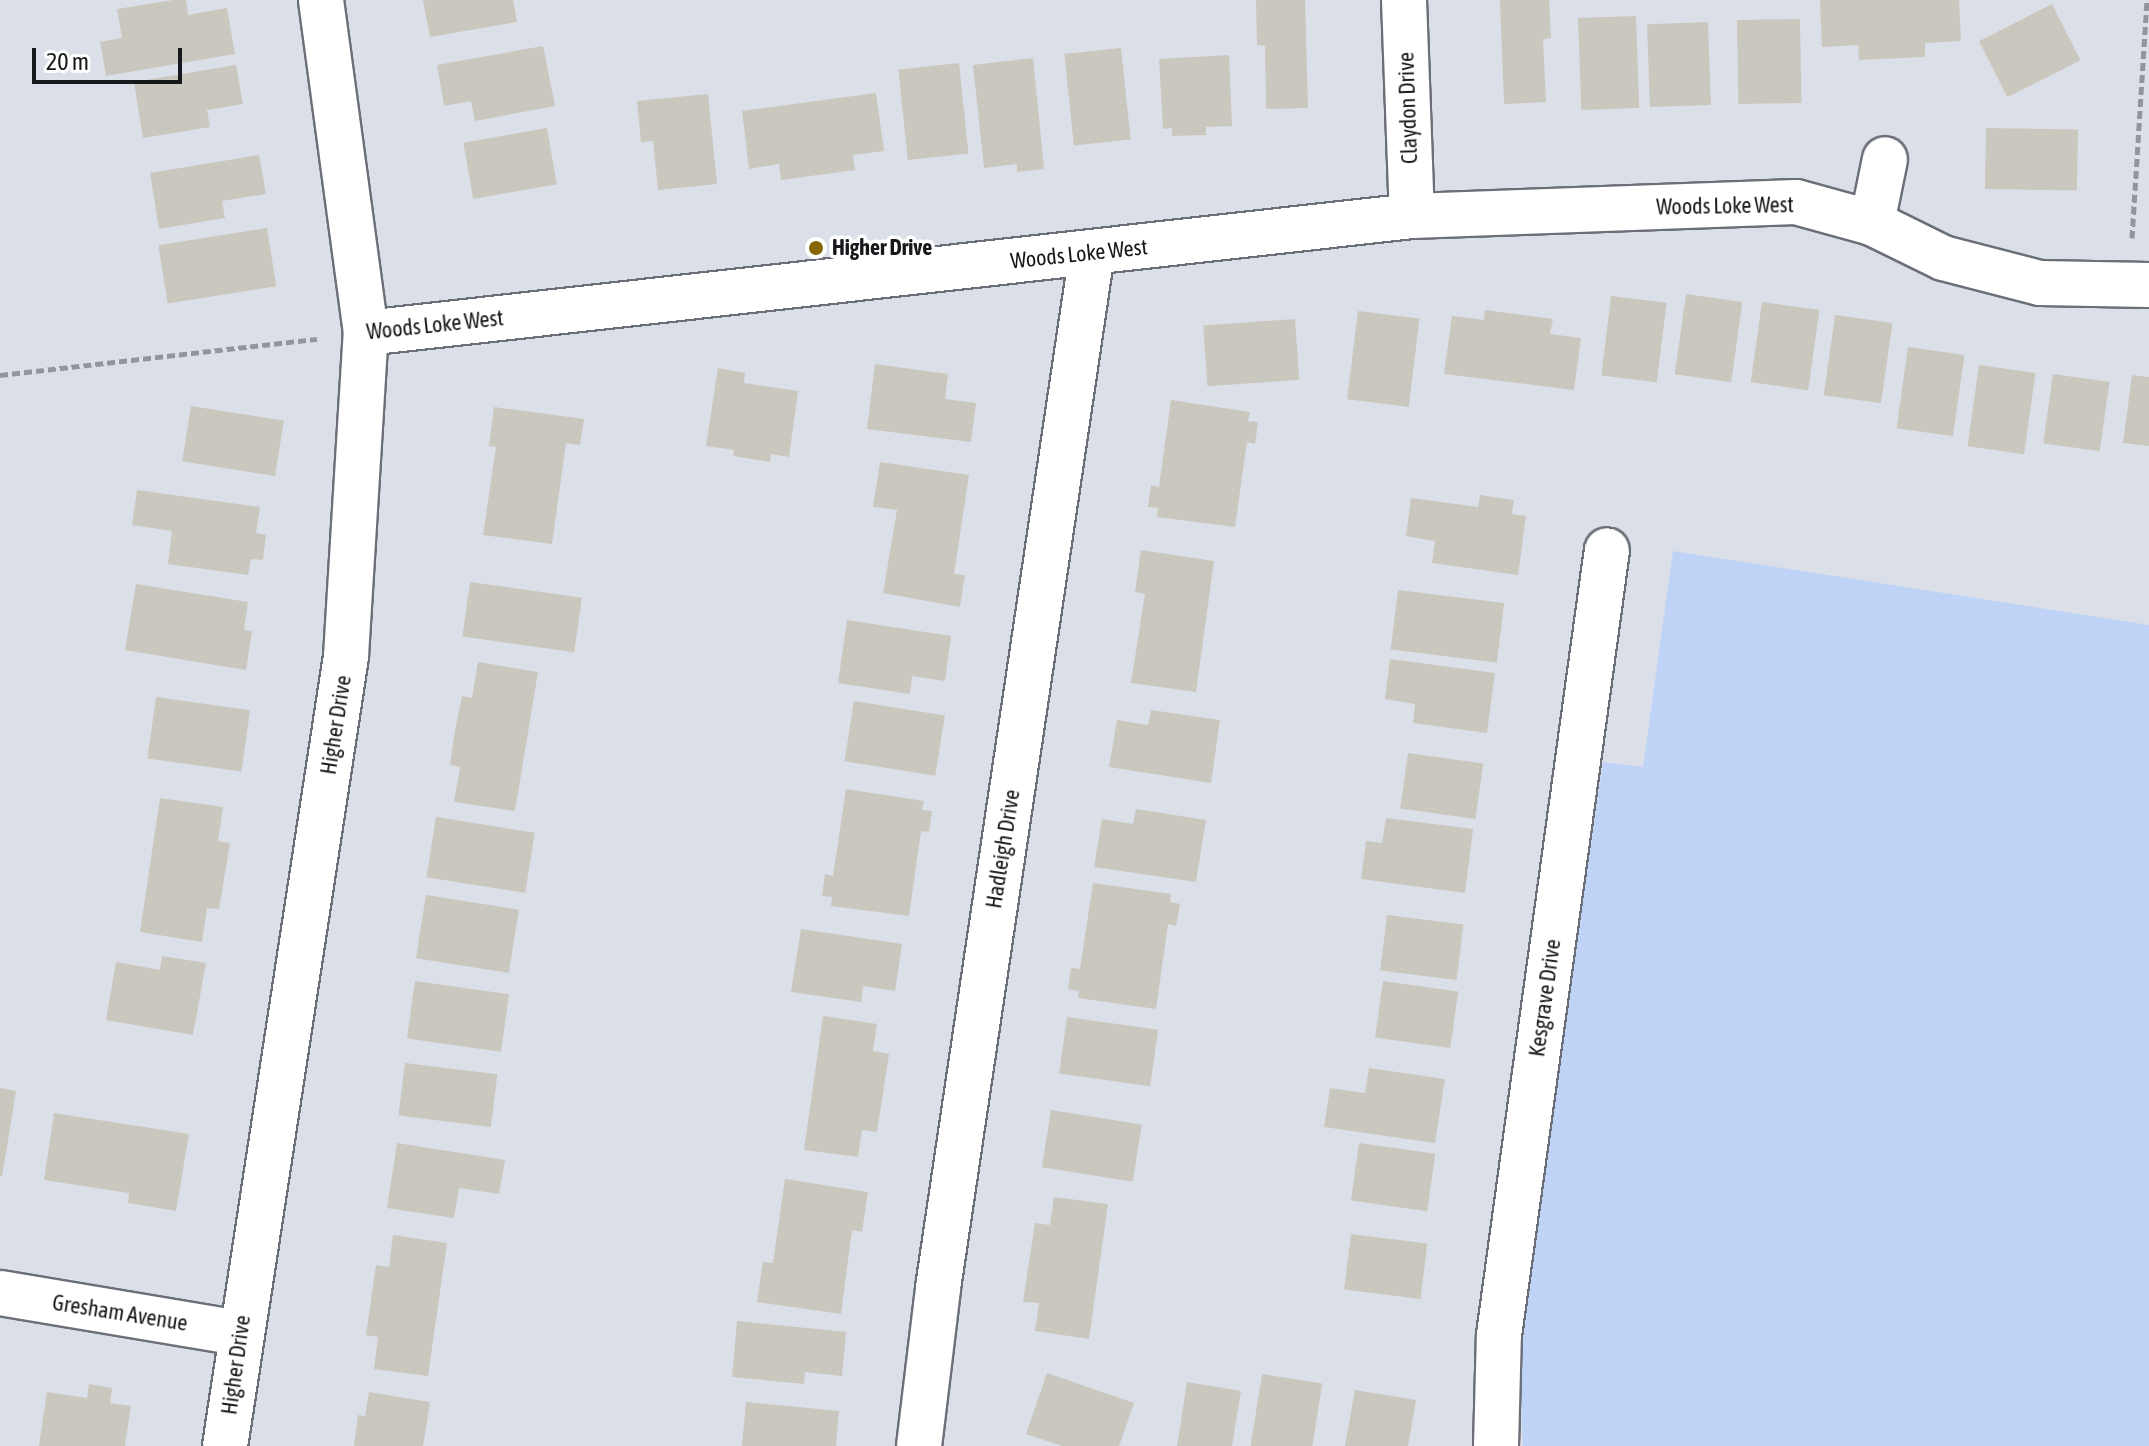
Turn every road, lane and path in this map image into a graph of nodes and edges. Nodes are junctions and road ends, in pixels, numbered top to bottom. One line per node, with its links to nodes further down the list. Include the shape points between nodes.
1 (321, 0): 9 (street, Higher Drive)
2 (1404, 0): 5 (street, Claydon Drive)
3 (2147, 0): 8 (path)
4 (1885, 159): 6 (street)
5 (1412, 216): 6 (street, Woods Loke West, via 1796,202); 7 (street, Woods Loke West)
6 (1872, 223): 8 (street, Woods Loke West, via 1943,258 2040,283)
7 (1092, 253): 9 (street, Woods Loke West); 15 (street, Hadleigh Drive)
8 (2139, 286)
9 (366, 333): 10 (path, Woods Loke West); 13 (street, Higher Drive, via 346,656)
10 (0, 375)
11 (1607, 550): 16 (street, Kesgrave Drive, via 1499,1335)
12 (0, 1293): 13 (street, Gresham Avenue)
13 (240, 1333): 14 (street, Higher Drive)
14 (225, 1446)
15 (919, 1446)
16 (1496, 1446)

